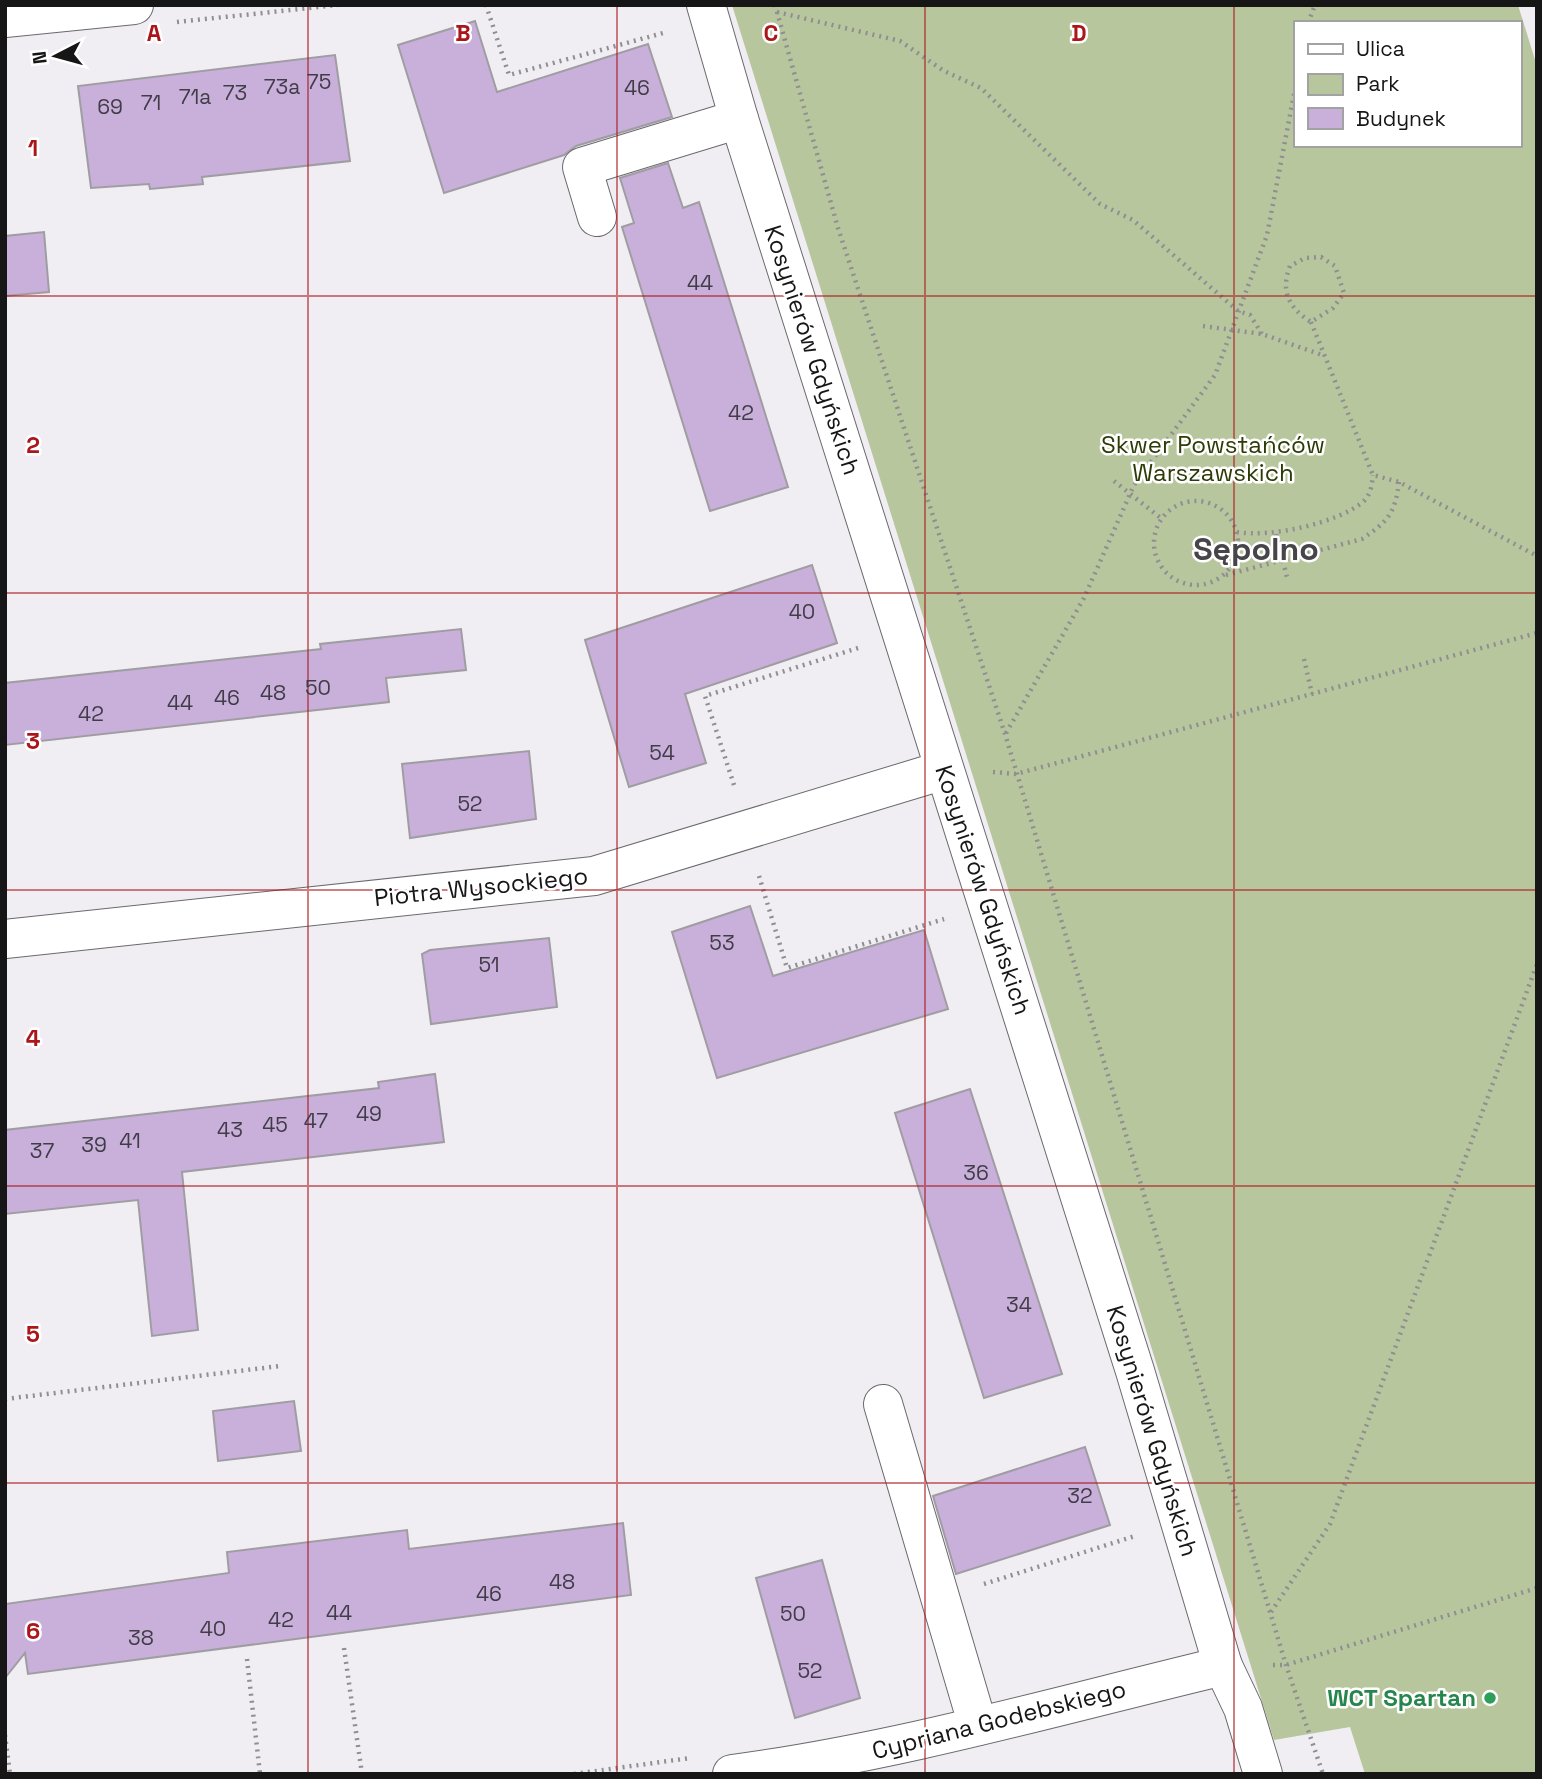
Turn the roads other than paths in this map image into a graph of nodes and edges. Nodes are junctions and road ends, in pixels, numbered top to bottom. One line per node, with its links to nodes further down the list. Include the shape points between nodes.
1 (134, 5): 3 (street)
2 (706, 5): 4 (street, Kosynierów Gdyńskich)
3 (5, 18)
4 (739, 119): 5 (street, via 582,167); 6 (street, Kosynierów Gdyńskich)
5 (597, 217)
6 (944, 770): 7 (street, Piotra Wysockiego, via 594,876); 9 (street, Kosynierów Gdyńskich)
7 (5, 939)
8 (883, 1404): 10 (street)
9 (1223, 1665): 10 (street, Cypriana Godebskiego); 13 (street, Kosynierów Gdyńskich)
10 (978, 1726): 11 (street, Cypriana Godebskiego)
11 (802, 1769): 12 (street, Cypriana Godebskiego)
12 (732, 1774)
13 (1263, 1774)

